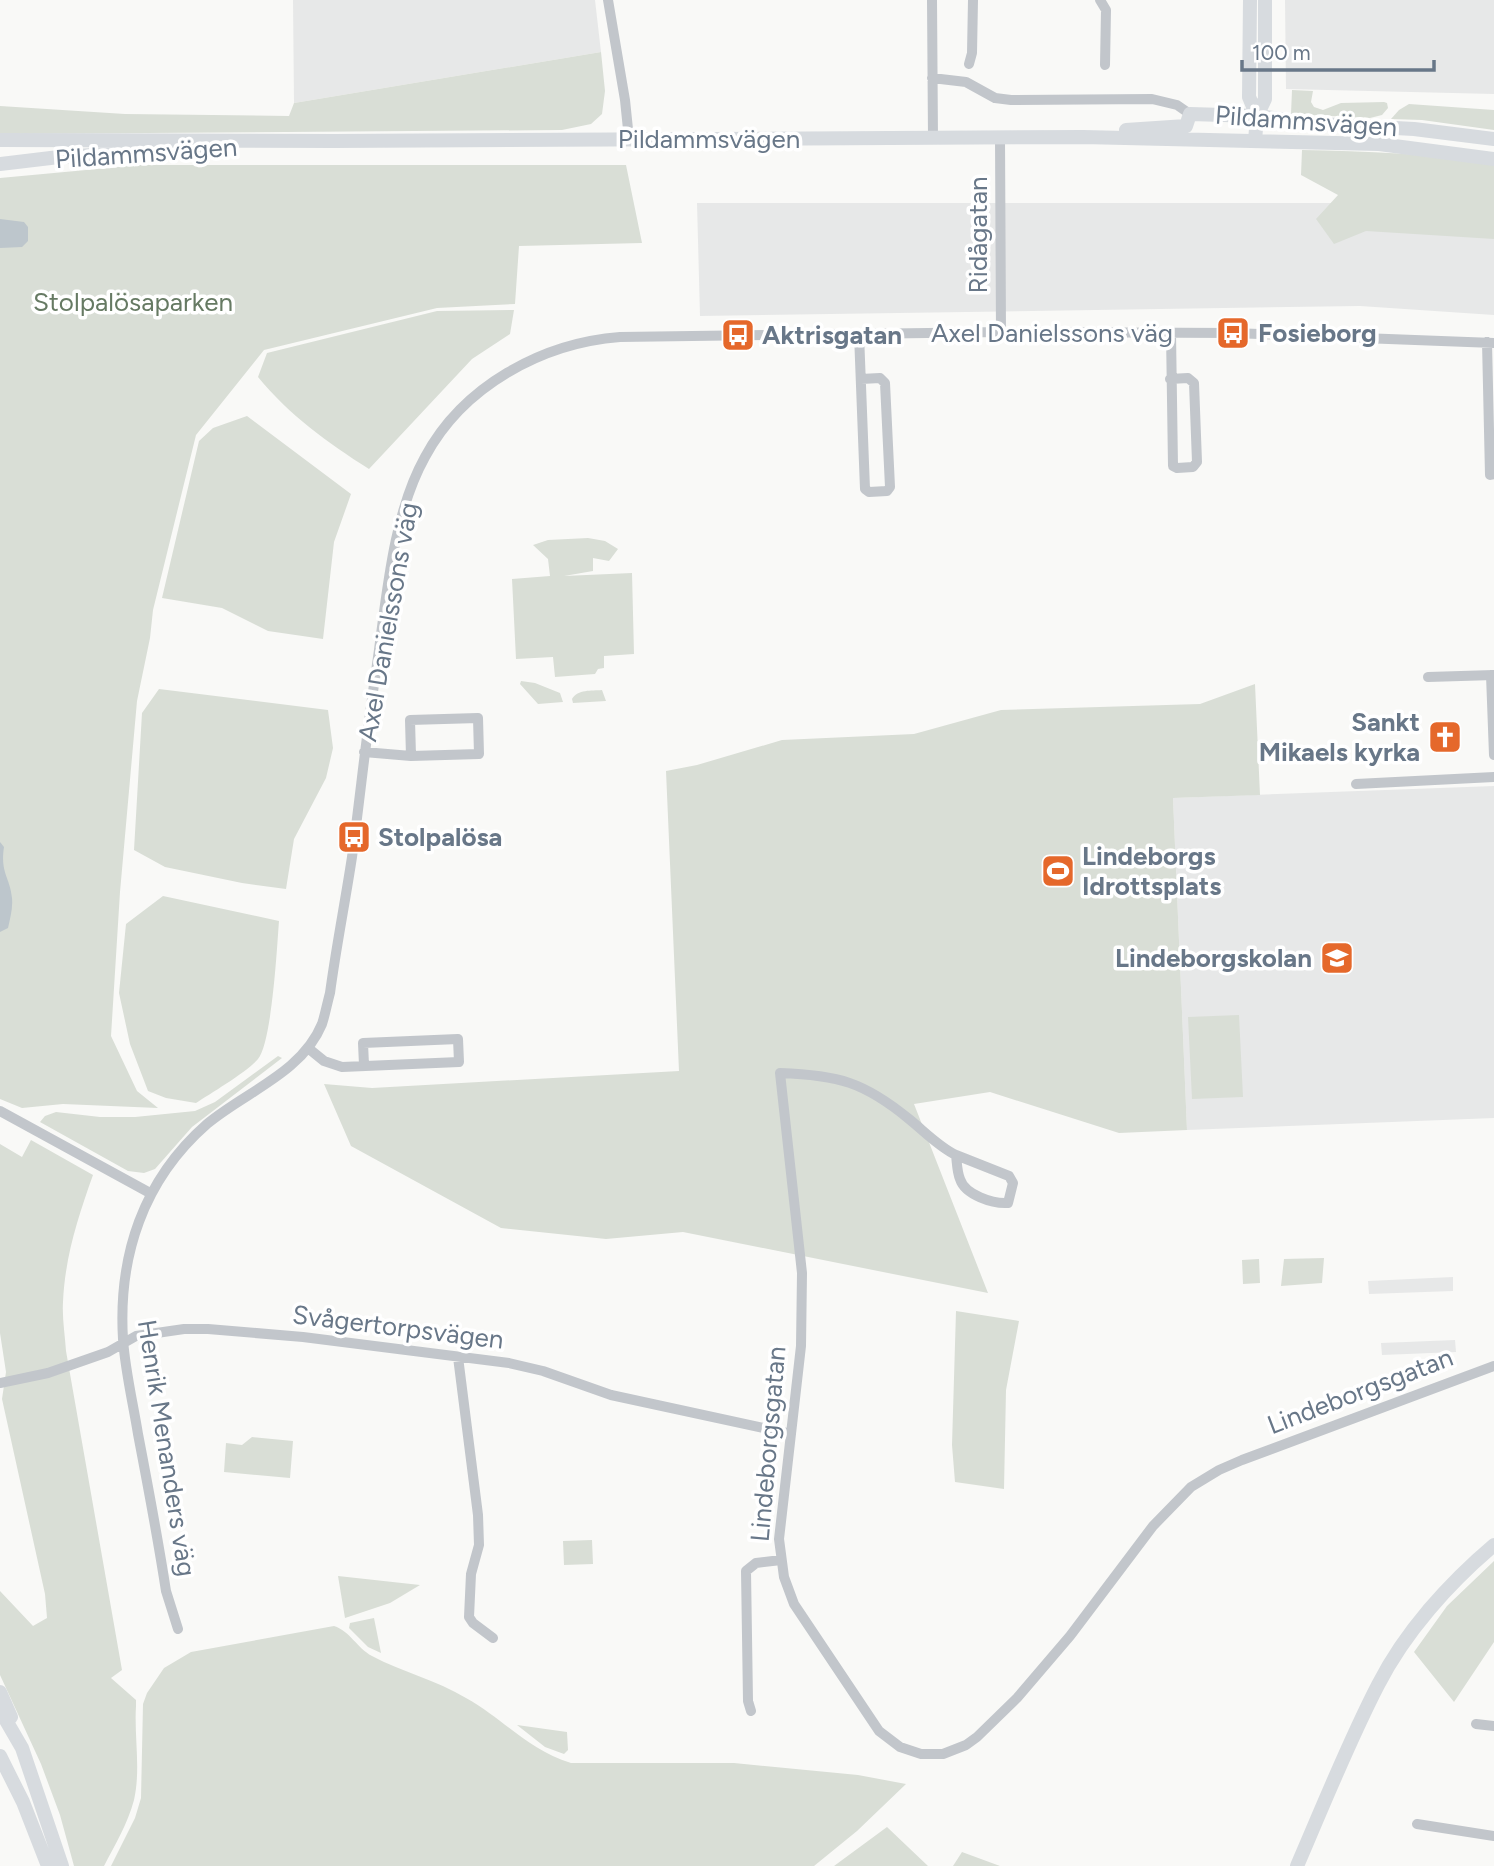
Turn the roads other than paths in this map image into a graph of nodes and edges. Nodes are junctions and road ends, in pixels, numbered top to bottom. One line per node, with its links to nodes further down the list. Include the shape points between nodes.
1 (608, 0): 16 (street)
2 (932, 0): 9 (street)
3 (973, 0): 7 (street)
4 (1100, 0): 8 (street, via 1106,10)
5 (1250, 0): 11 (main road, via 1249,97)
6 (1265, 0): 11 (main road, via 1265,99)
7 (969, 64)
8 (1105, 65)
9 (932, 78): 10 (street, via 966,82 995,98 1152,99 1177,105); 13 (street)
10 (1189, 114): 11 (main road, Pildammsvägen); 12 (main road, Pildammsvägen, via 1186,126)
11 (1257, 116): 17 (main road, Pildammsvägen); 19 (main road)
12 (1083, 137): 14 (main road, Pildammsvägen); 19 (main road, Pildammsvägen)
13 (933, 138): 14 (main road, Pildammsvägen); 16 (main road, Pildammsvägen)
14 (1000, 138): 22 (street, Ridågatan)
15 (0, 139): 18 (main road, Pildammsvägen)
16 (629, 139): 18 (main road, Pildammsvägen)
17 (1494, 139)
18 (334, 141): 21 (main road, Pildammsvägen)
19 (1255, 141): 20 (main road, Pildammsvägen, via 1379,144)
20 (1494, 159)
21 (0, 163)
22 (1000, 332): 23 (street, Axel Danielssons väg); 24 (street, Axel Danielssons väg)
23 (1171, 333): 25 (street, Axel Danielssons väg); 27 (street)
24 (859, 334): 26 (street); 32 (street, Axel Danielssons väg, via 603,339 535,358 480,393 425,456 405,506)
25 (1490, 342): 28 (street)
26 (861, 379): 26 (street, via 866,489 887,491 885,383 880,378)
27 (1170, 379): 27 (street, via 1173,466 1194,467 1194,383 1188,378)
28 (1491, 387): 29 (street, via 1490,475)
29 (1494, 474)
30 (1492, 675): 31 (street); 33 (street)
31 (1428, 677)
32 (364, 752): 34 (street); 37 (street, Axel Danielssons väg, via 330,993 322,1024)
33 (1494, 755)
34 (411, 756): 34 (street, via 479,754 478,718 410,720)
35 (1494, 777): 36 (street)
36 (1356, 784)
37 (308, 1048): 38 (street, via 335,1065); 41 (street, Axel Danielssons väg, via 194,1136)
38 (364, 1065): 38 (street, via 459,1062 458,1039 363,1043)
39 (0, 1111): 41 (street)
40 (956, 1156): 40 (street, Lindeborgsgatan, via 967,1191 998,1204 1008,1203 1013,1183 1009,1176); 46 (street, Lindeborgsgatan, via 864,1088 822,1074 780,1073 802,1273 801,1346)
41 (150, 1193): 42 (street, Henrik Menanders väg, via 124,1279)
42 (123, 1342): 43 (street, Svågertorpsvägen, via 158,1332 208,1329); 45 (street, Svågertorpsvägen, via 108,1352 48,1373); 49 (street, Henrik Menanders väg, via 166,1591)
43 (457, 1357): 46 (street, Svågertorpsvägen, via 531,1368 611,1395); 50 (street, via 478,1515 479,1545 471,1574 469,1617)
44 (1494, 1366): 48 (street, Lindeborgsgatan, via 1242,1460 1191,1486 1153,1526 1017,1698 977,1737 943,1754 921,1754 901,1747 879,1731 794,1604)
45 (0, 1383)
46 (791, 1434): 48 (street, Lindeborgsgatan, via 779,1539)
47 (1494, 1545): 62 (main road, via 1453,1584 1397,1653 1378,1684)
48 (781, 1560): 53 (street, via 756,1563 746,1571)
49 (178, 1629)
50 (493, 1638)
51 (0, 1692): 56 (main road)
52 (0, 1710): 56 (main road)
53 (751, 1711)
54 (1476, 1724): 55 (street)
55 (1494, 1727)
56 (22, 1748): 61 (main road)
57 (0, 1756): 60 (main road)
58 (1417, 1824): 59 (street)
59 (1494, 1836)
60 (48, 1866)
61 (62, 1866)
62 (1297, 1866)

